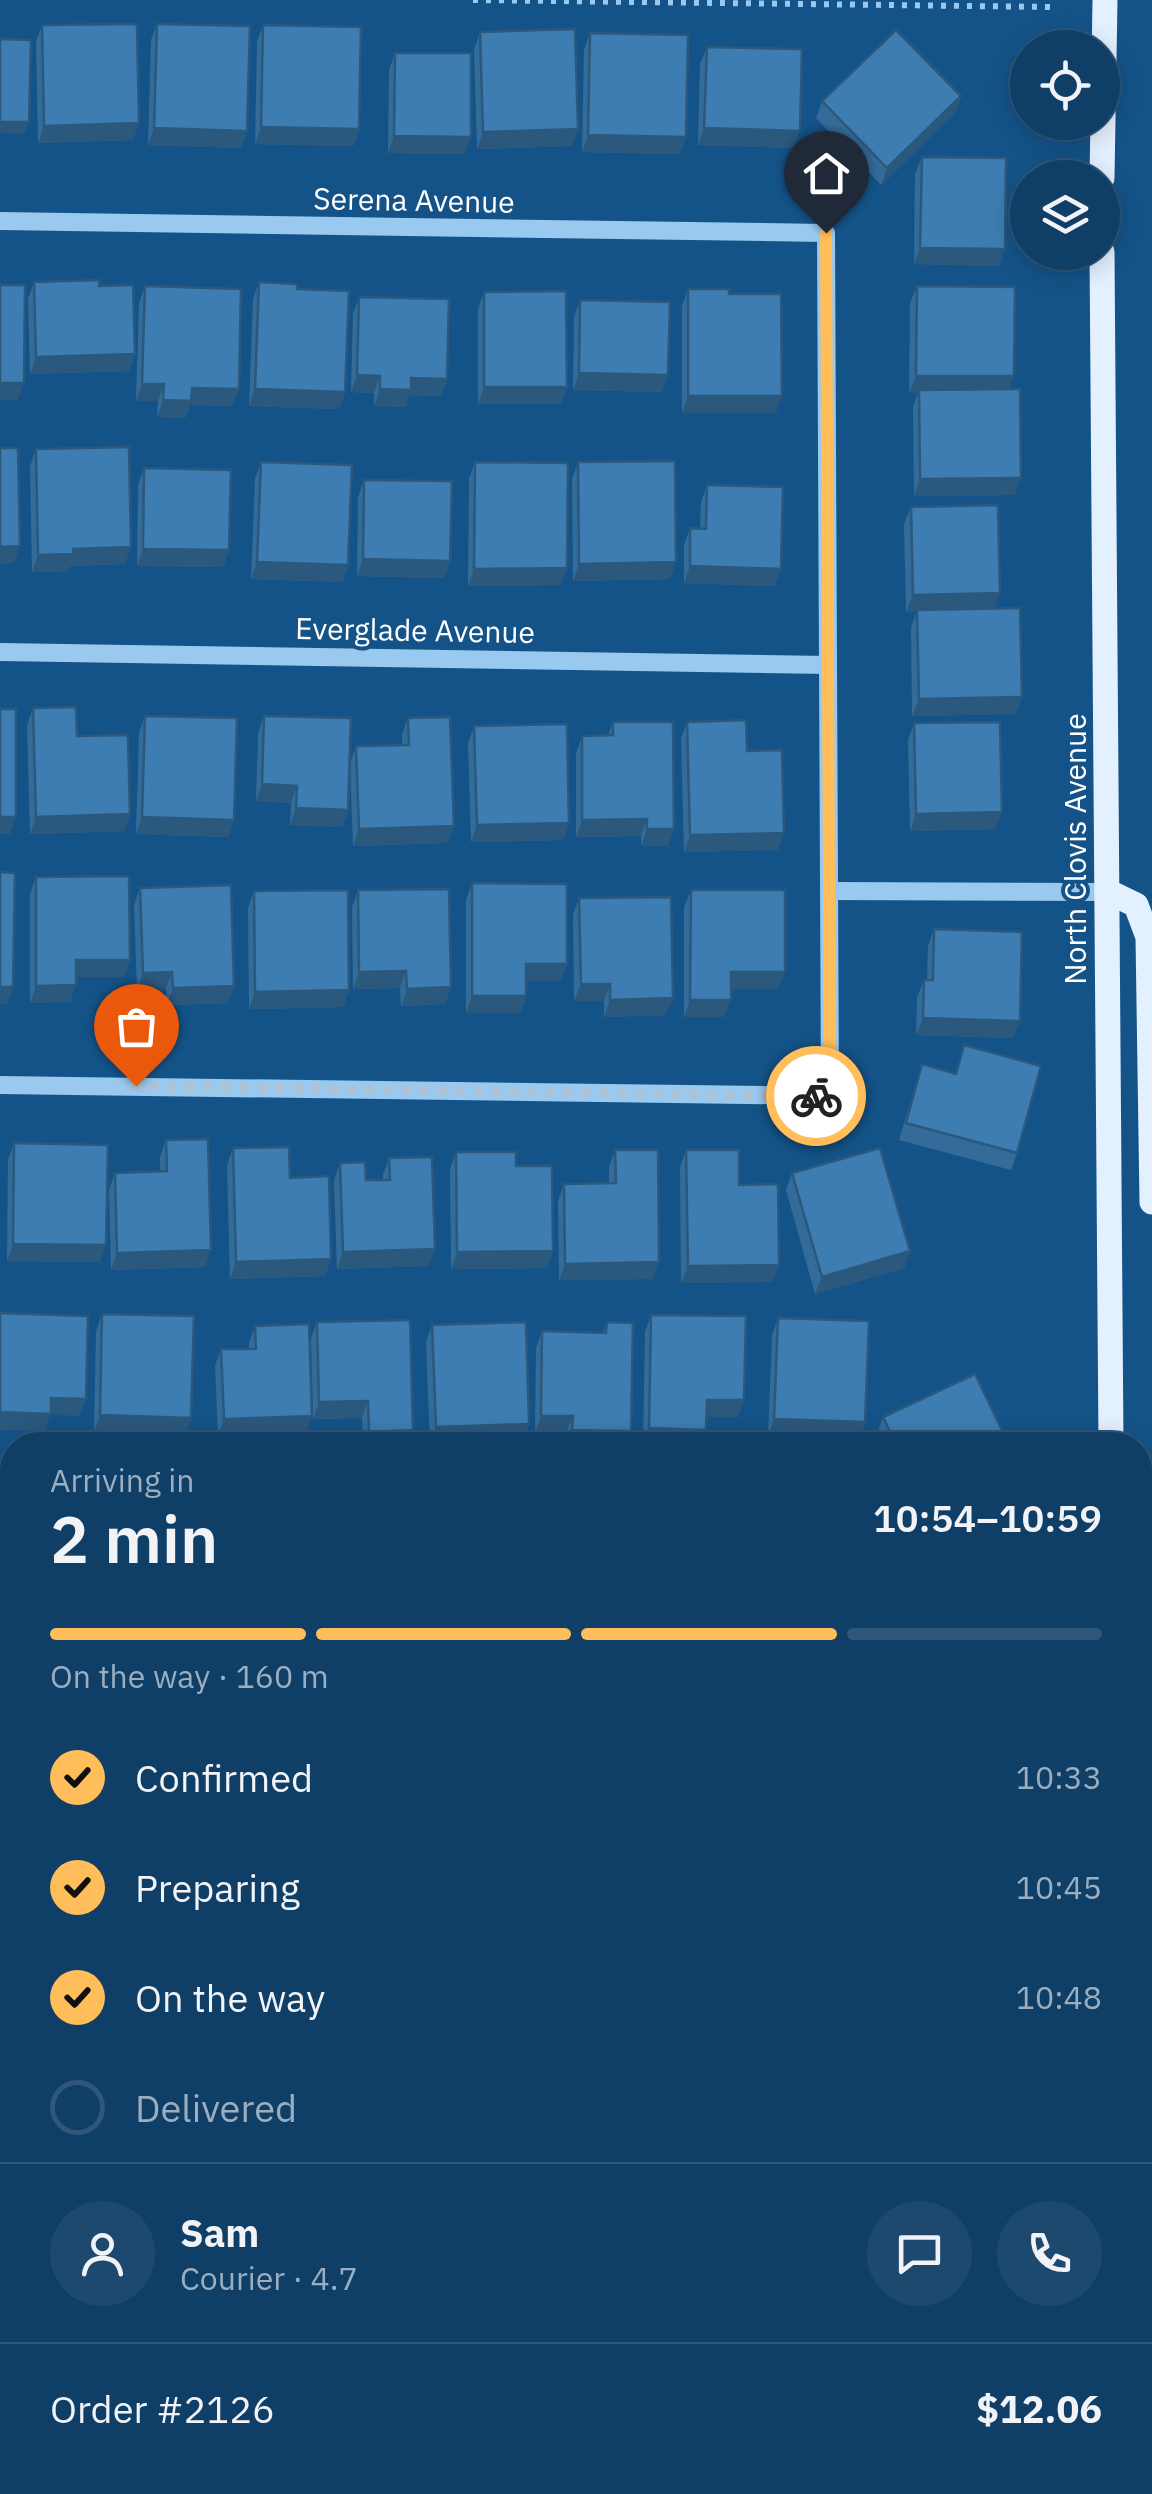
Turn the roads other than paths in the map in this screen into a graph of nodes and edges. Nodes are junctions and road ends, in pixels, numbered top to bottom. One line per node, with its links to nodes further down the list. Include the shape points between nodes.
1 (1104, 0): 2 (main road)
2 (1102, 160)
3 (0, 221): 6 (street, Serena Avenue, via 826,233)
4 (1102, 270): 8 (main road, North Clovis Avenue)
5 (0, 652): 6 (street, Everglade Avenue)
6 (828, 664): 7 (street)
7 (830, 891): 8 (street); 9 (street, via 830,1096)
8 (1109, 892): 10 (main road, via 1136,905 1148,937); 11 (main road, North Clovis Avenue)
9 (0, 1085)
10 (1152, 1202)
11 (1111, 1432)

